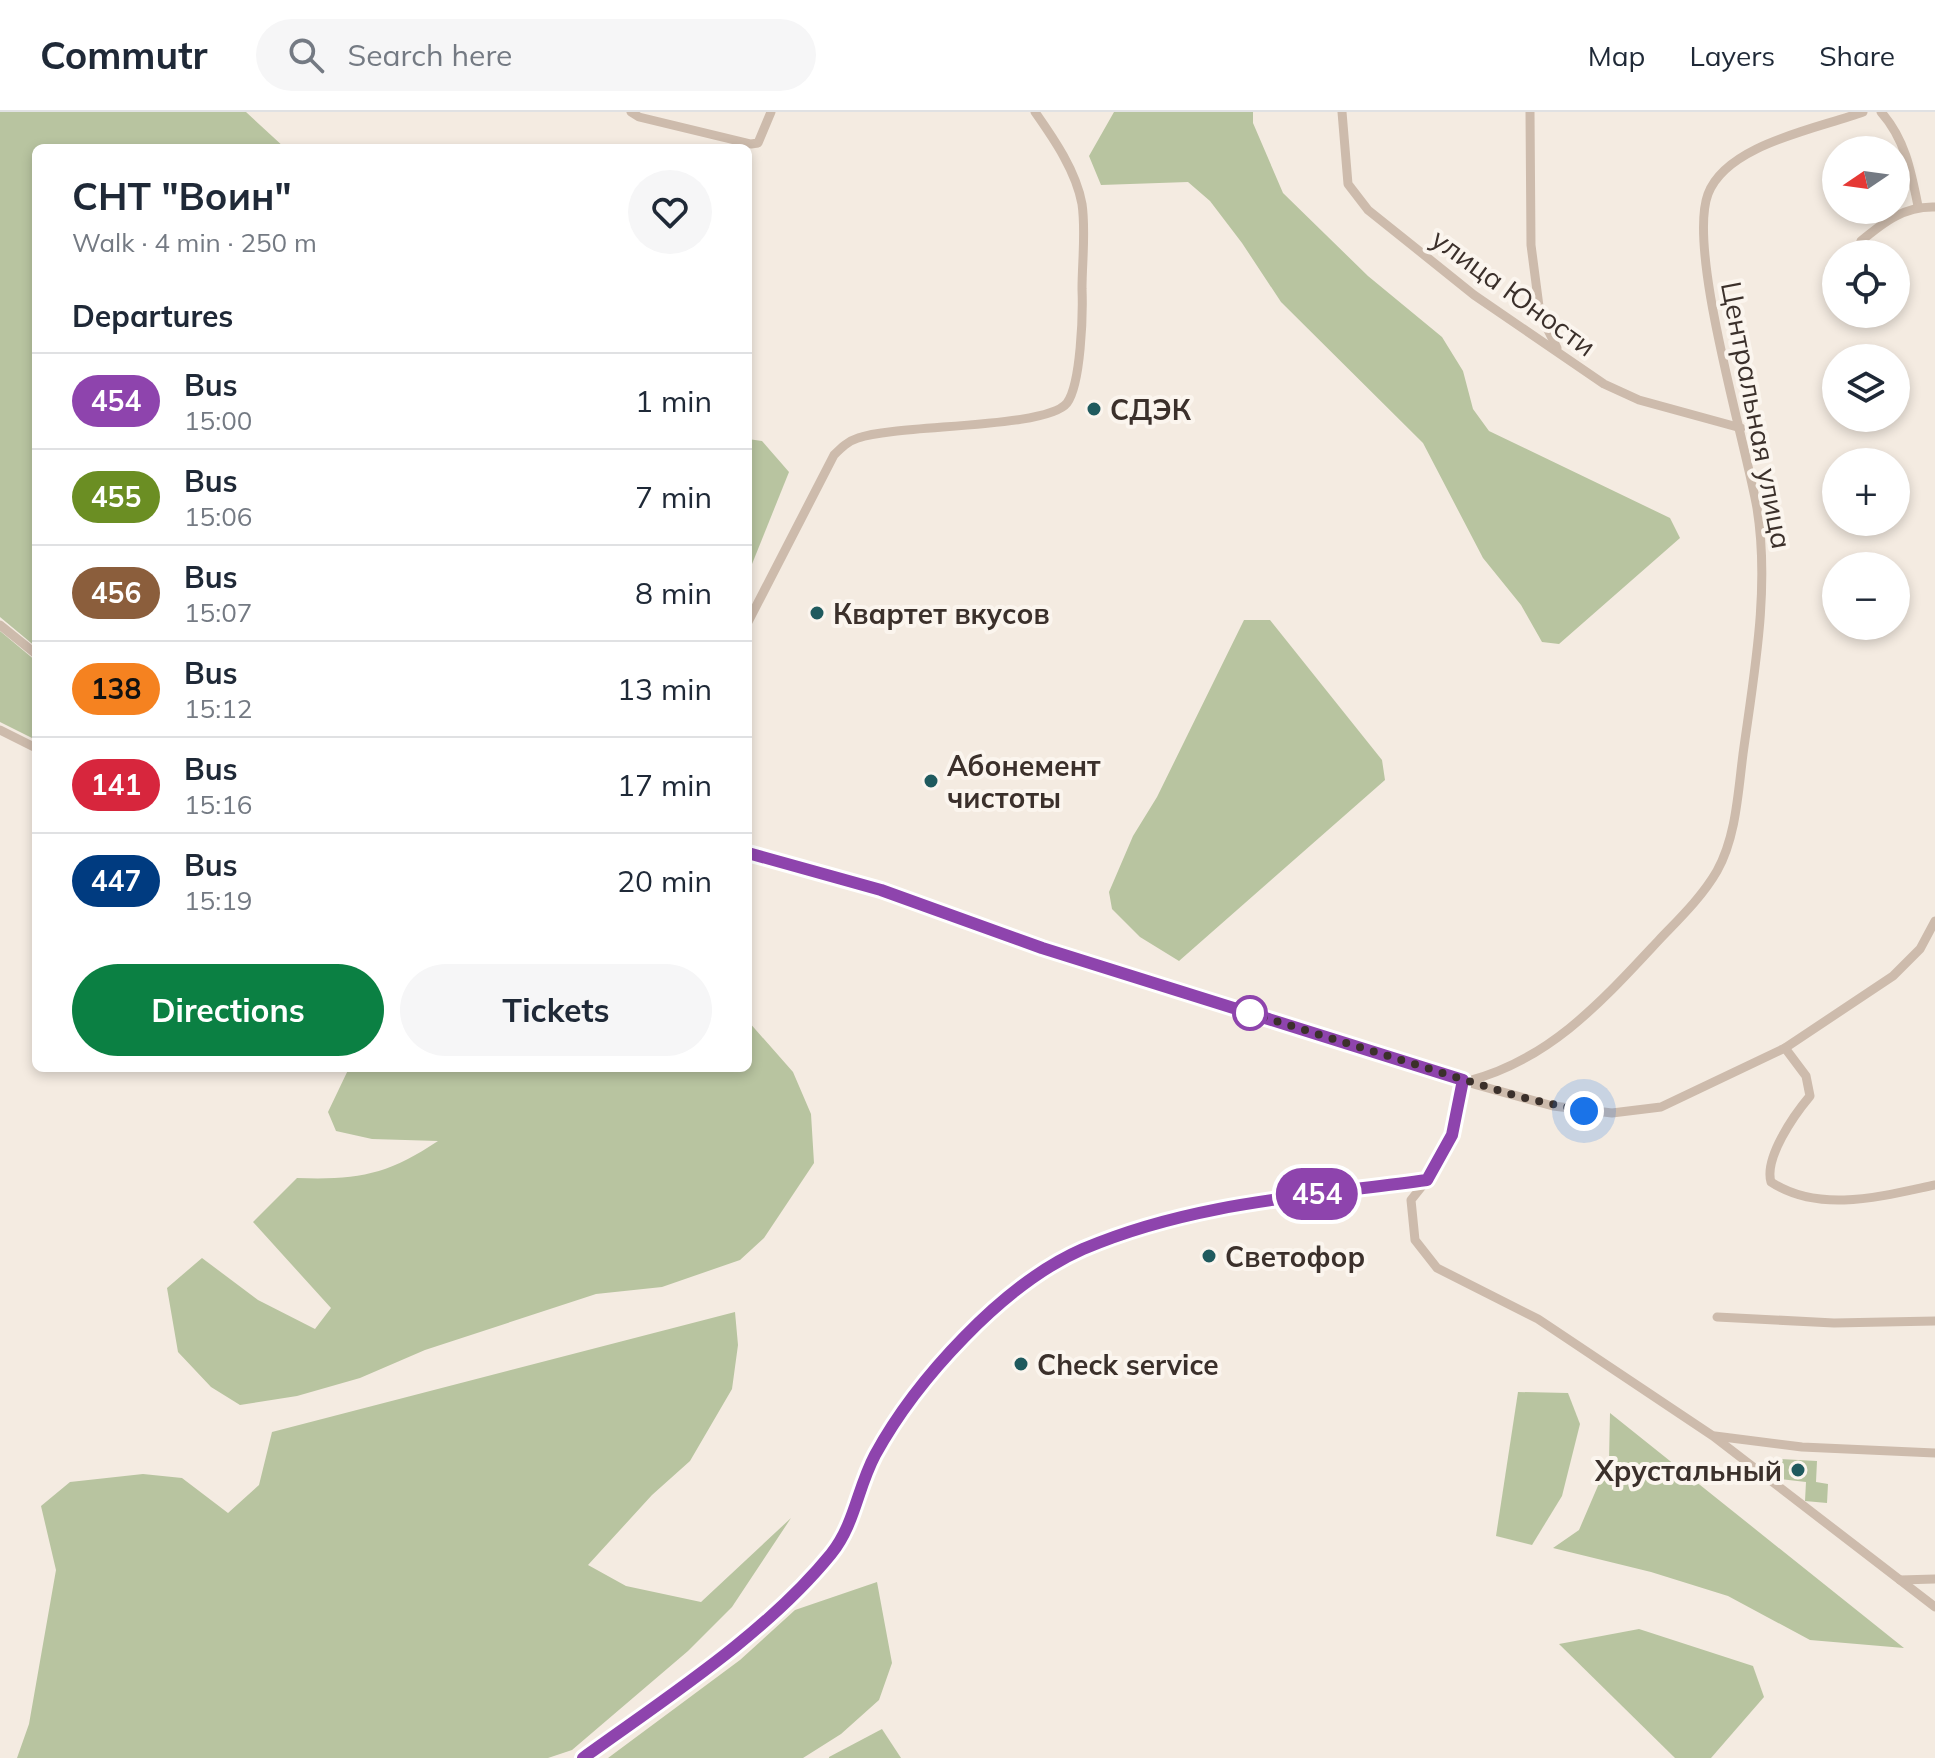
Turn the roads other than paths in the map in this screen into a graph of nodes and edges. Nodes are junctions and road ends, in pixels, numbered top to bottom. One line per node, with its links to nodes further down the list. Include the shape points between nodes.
1 (631, 112): 2 (street, via 751,144 758,143)
2 (771, 112)
3 (1035, 112): 13 (street, via 1072,175 1082,207 1083,308 1067,404 1056,412 1018,419 872,434 845,444 834,455)
4 (1342, 112): 11 (street, улица Юности, via 1345,170 1355,196 1474,295)
5 (1530, 112): 11 (street, via 1531,245 1540,314)
6 (1863, 112): 12 (street, Центральная улица, via 1762,146 1729,166 1708,194 1703,221 1709,281)
7 (1881, 112): 8 (street, via 1897,129)
8 (1918, 206): 9 (street); 10 (street)
9 (1935, 207)
10 (1862, 240)
11 (1559, 352): 12 (street, улица Юности, via 1604,384 1639,400)
12 (1741, 428): 22 (street, Центральная улица, via 1763,568 1735,810 1717,871 1592,1011 1527,1060)
13 (752, 614)
14 (0, 625): 15 (street)
15 (32, 651)
16 (0, 730): 17 (street)
17 (32, 746)
18 (752, 854): 22 (street, via 929,906 1042,948)
19 (1935, 921): 20 (street)
20 (1930, 942): 21 (street, via 1893,976)
21 (1785, 1048): 22 (street, via 1690,1096 1639,1112 1553,1106); 24 (street, via 1806,1076 1810,1096 1790,1120 1768,1172 1771,1182 1824,1200 1871,1198)
22 (1465, 1081): 23 (street, via 1452,1135)
23 (1427, 1180): 27 (street, via 1411,1200 1415,1240 1437,1268 1538,1319); 32 (street, via 1207,1209 1082,1250 1038,1275 982,1321 907,1406 874,1456 851,1524 810,1576 690,1680)
24 (1935, 1185)
25 (1717, 1317): 26 (street)
26 (1935, 1321)
27 (1713, 1436): 28 (street, via 1802,1447); 30 (street)
28 (1935, 1453)
29 (1935, 1579): 30 (street)
30 (1900, 1580): 31 (street)
31 (1935, 1607)
32 (583, 1758)

